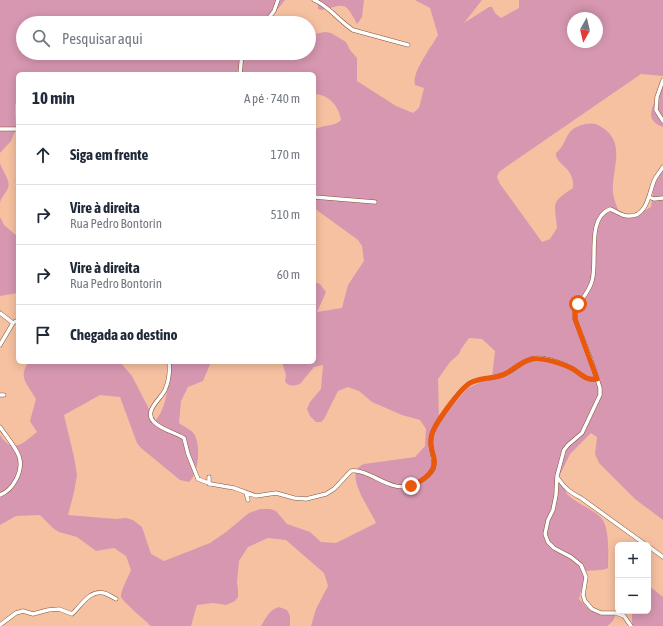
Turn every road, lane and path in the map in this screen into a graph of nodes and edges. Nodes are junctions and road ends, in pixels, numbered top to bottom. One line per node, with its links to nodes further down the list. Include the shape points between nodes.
1 (278, 0): 3 (street)
2 (314, 0): 4 (street, via 353,30)
3 (270, 16)
4 (408, 45)
5 (241, 60): 6 (street)
6 (240, 72)
7 (663, 80): 8 (street, via 656,110)
8 (663, 121)
9 (0, 129): 10 (street)
10 (16, 129)
11 (663, 167): 13 (street, via 655,179)
12 (316, 197): 15 (street)
13 (649, 197): 14 (street); 21 (street, via 638,214 630,217 610,209 603,213 598,222 593,279 574,315)
14 (663, 198)
15 (375, 202)
16 (0, 313): 18 (street)
17 (16, 321): 18 (street)
18 (13, 323): 19 (street)
19 (0, 345)
20 (169, 364): 25 (street, via 168,383 151,409 151,419 160,427 184,438 195,474 198,479)
21 (597, 379): 23 (street, via 600,395 582,433 564,450); 26 (street, via 584,378 573,369 539,358 525,362 503,375 467,384 440,419 432,434 430,444 435,459 432,471 411,486 392,485 354,470 334,489 310,499 276,493 256,496)
22 (0, 427): 27 (street, via 19,457 20,466 16,481 8,491)
23 (557, 476): 29 (street, via 570,493 581,498); 34 (street, via 556,495 546,534 548,542 581,565 586,577 583,595 592,609 624,616)
24 (210, 477): 25 (street)
25 (209, 484): 26 (street, via 234,488)
26 (246, 493): 28 (street)
27 (0, 495)
28 (248, 500)
29 (642, 542)
30 (651, 549): 31 (street)
31 (663, 557)
32 (116, 599): 33 (street, via 102,592 95,593 85,599 72,614 59,609 33,614 23,611)
33 (0, 624)
34 (631, 626)

